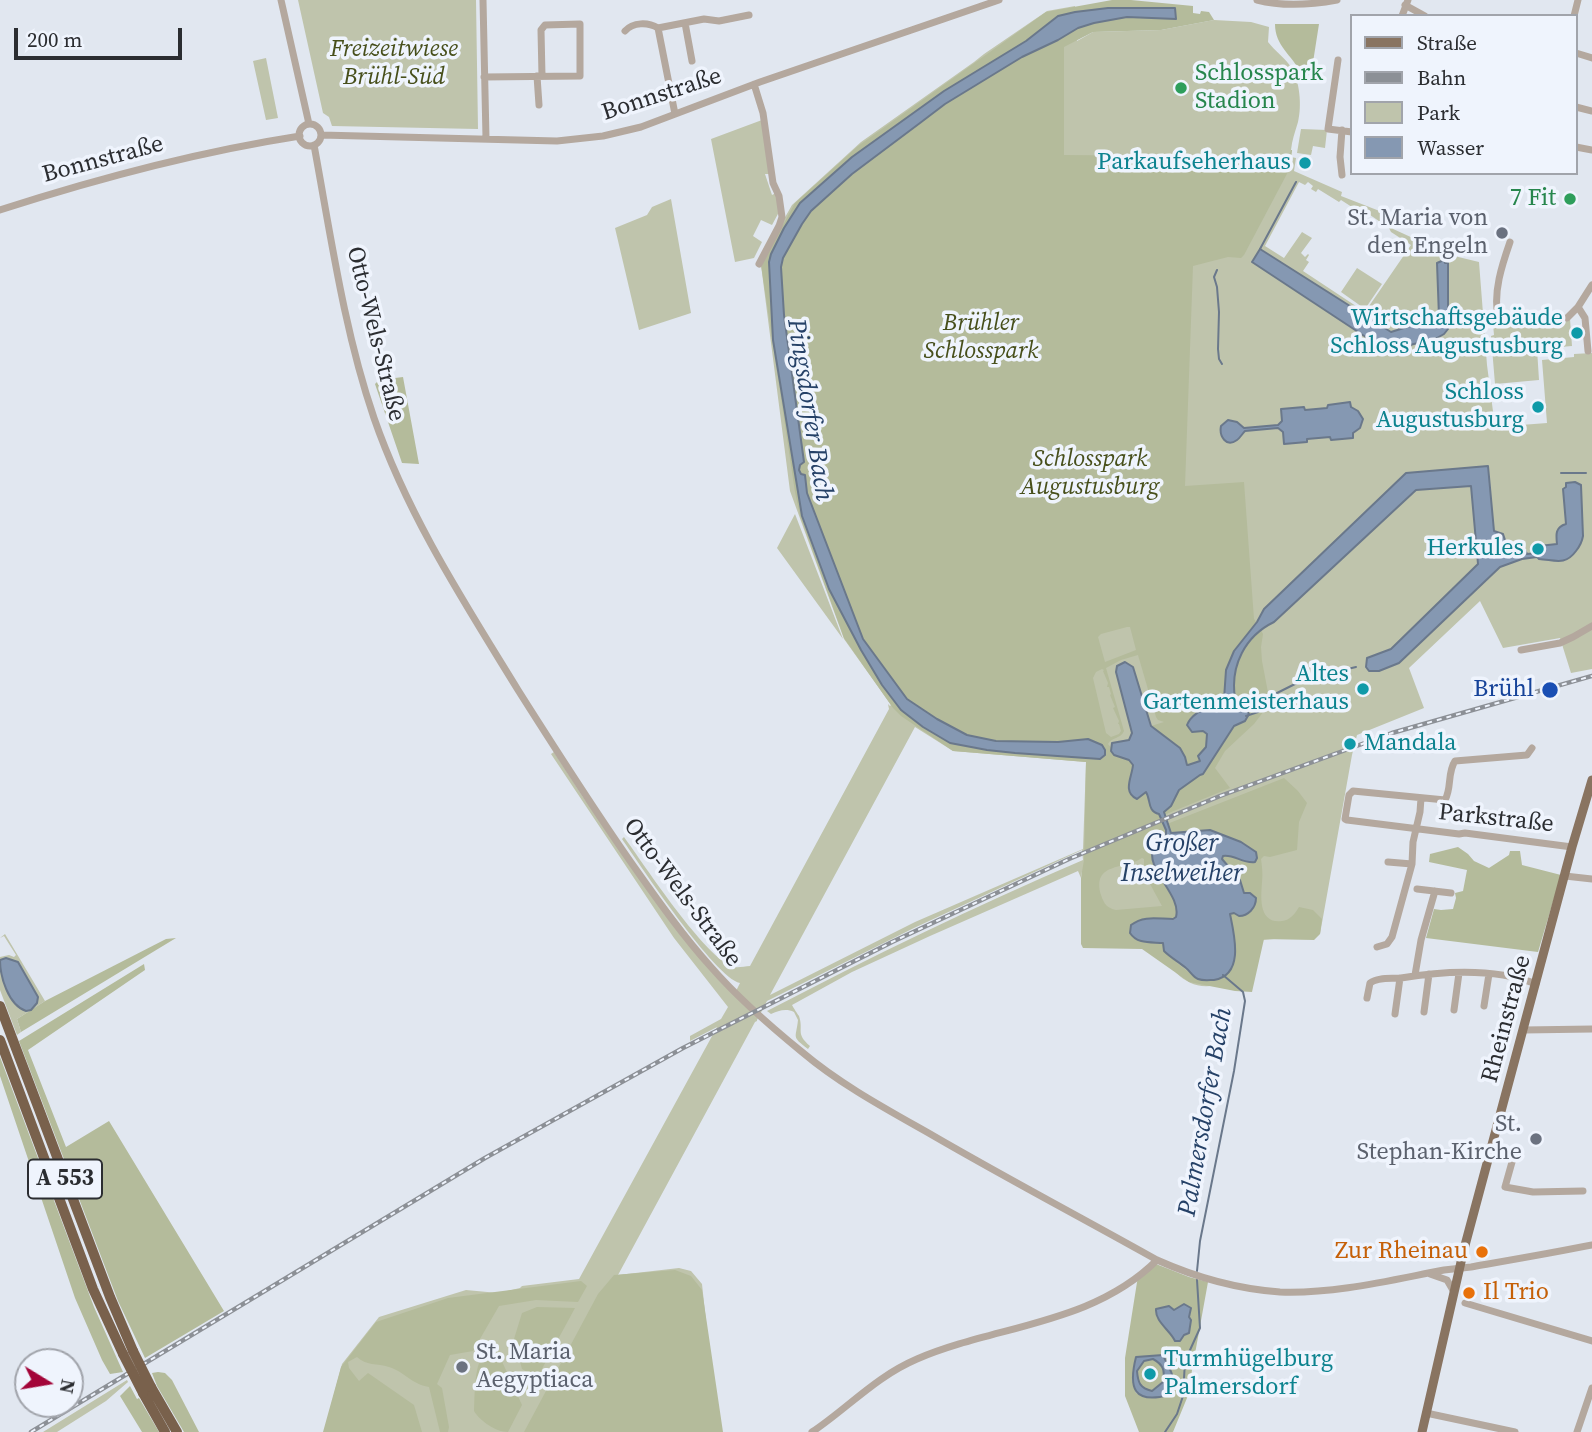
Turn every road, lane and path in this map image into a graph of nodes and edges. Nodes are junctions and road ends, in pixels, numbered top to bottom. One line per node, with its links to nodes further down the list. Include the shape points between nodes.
1 (281, 0): 21 (street)
2 (483, 0): 17 (street)
3 (1257, 0): 4 (street, via 1291,5)
4 (1337, 0)
5 (996, 1): 18 (street, Bonnstraße)
6 (1405, 2): 7 (street)
7 (1422, 14)
8 (749, 15): 9 (street)
9 (714, 21): 10 (street); 12 (street)
10 (685, 23): 11 (street); 15 (street)
11 (658, 28): 13 (street, via 633,25); 20 (street)
12 (719, 30)
13 (625, 31)
14 (1338, 60): 22 (street, via 1328,129)
15 (692, 61)
16 (540, 76): 16 (street, via 580,76 580,24 545,24); 17 (street); 19 (street)
17 (484, 77): 26 (street)
18 (754, 85): 20 (street, Bonnstraße); 31 (street, via 782,216)
19 (538, 105)
20 (675, 114): 26 (street, Bonnstraße, via 630,130 580,139)
21 (309, 124): 24 (street); 25 (street)
22 (1342, 130): 23 (street); 28 (street)
23 (1350, 132)
24 (321, 135): 26 (street, Bonnstraße); 27 (street)
25 (300, 136): 27 (street, via 305,145); 29 (street, Bonnstraße, via 159,164)
26 (486, 138)
27 (314, 145): 68 (street, Otto-Wels-Straße, via 360,372 403,493 439,561 556,751 686,938 746,1003 823,1069 964,1154)
28 (1342, 175)
29 (0, 210)
30 (1510, 242): 33 (street, via 1498,289 1500,318 1509,322 1564,319)
31 (759, 264)
32 (1592, 285): 33 (street)
33 (1578, 307): 34 (street, via 1585,318)
34 (1588, 351)
35 (1592, 626): 36 (street, via 1560,643)
36 (1521, 650)
37 (1532, 748): 39 (street, via 1527,755 1455,761 1447,798)
38 (1592, 780): 41 (main road, Rheinstraße)
39 (1421, 798): 40 (street, Parkstraße); 40 (street, Parkstraße, via 1353,791 1345,815 1347,820)
40 (1416, 830): 41 (street, Parkstraße); 43 (street, Parkstraße)
41 (1573, 847): 44 (main road, Rheinstraße)
42 (1388, 862): 43 (street)
43 (1412, 864): 49 (street, Parkstraße, via 1392,937)
44 (1565, 876): 45 (street); 55 (main road, Rheinstraße)
45 (1592, 879)
46 (1417, 889): 47 (street)
47 (1435, 891): 48 (street); 53 (street)
48 (1451, 893)
49 (1377, 947)
50 (1459, 973): 51 (street); 52 (street); 59 (street)
51 (1429, 974): 53 (street); 60 (street)
52 (1489, 974): 55 (street); 58 (street)
53 (1415, 975): 54 (street)
54 (1400, 978): 56 (street, via 1374,980); 61 (street)
55 (1536, 984): 63 (main road, Rheinstraße)
56 (1367, 998)
57 (0, 1006): 74 (highway, A 553)
58 (1484, 1006)
59 (1454, 1010)
60 (1424, 1012)
61 (1395, 1014)
62 (1592, 1029): 63 (street)
63 (1524, 1030): 65 (main road, Rheinstraße)
64 (0, 1040): 74 (highway, A 553, via 93,1289)
65 (1491, 1149): 66 (street, via 1514,1155 1505,1187 1533,1192); 69 (main road, Rheinstraße)
66 (1583, 1191)
67 (1592, 1245): 69 (street, Otto-Wels-Straße)
68 (1157, 1260): 70 (street, Otto-Wels-Straße, via 1203,1278 1291,1291 1347,1288); 80 (street, via 1106,1297 1064,1315 948,1347 891,1371)
69 (1460, 1269): 70 (street, Otto-Wels-Straße); 71 (main road, Rheinstraße)
70 (1429, 1273): 71 (street, via 1447,1280)
71 (1454, 1292): 77 (main road, Rheinstraße)
72 (1465, 1303): 73 (street)
73 (1592, 1340)
74 (128, 1353): 76 (highway, A 553, bridge)
75 (1592, 1388): 83 (street)
76 (147, 1390): 78 (highway, A 553); 79 (highway, A 553)
77 (1426, 1413): 81 (main road, Rheinstraße); 82 (street)
78 (166, 1432)
79 (177, 1432)
80 (812, 1432)
81 (1422, 1432)
82 (1515, 1432)
83 (1577, 1432)

